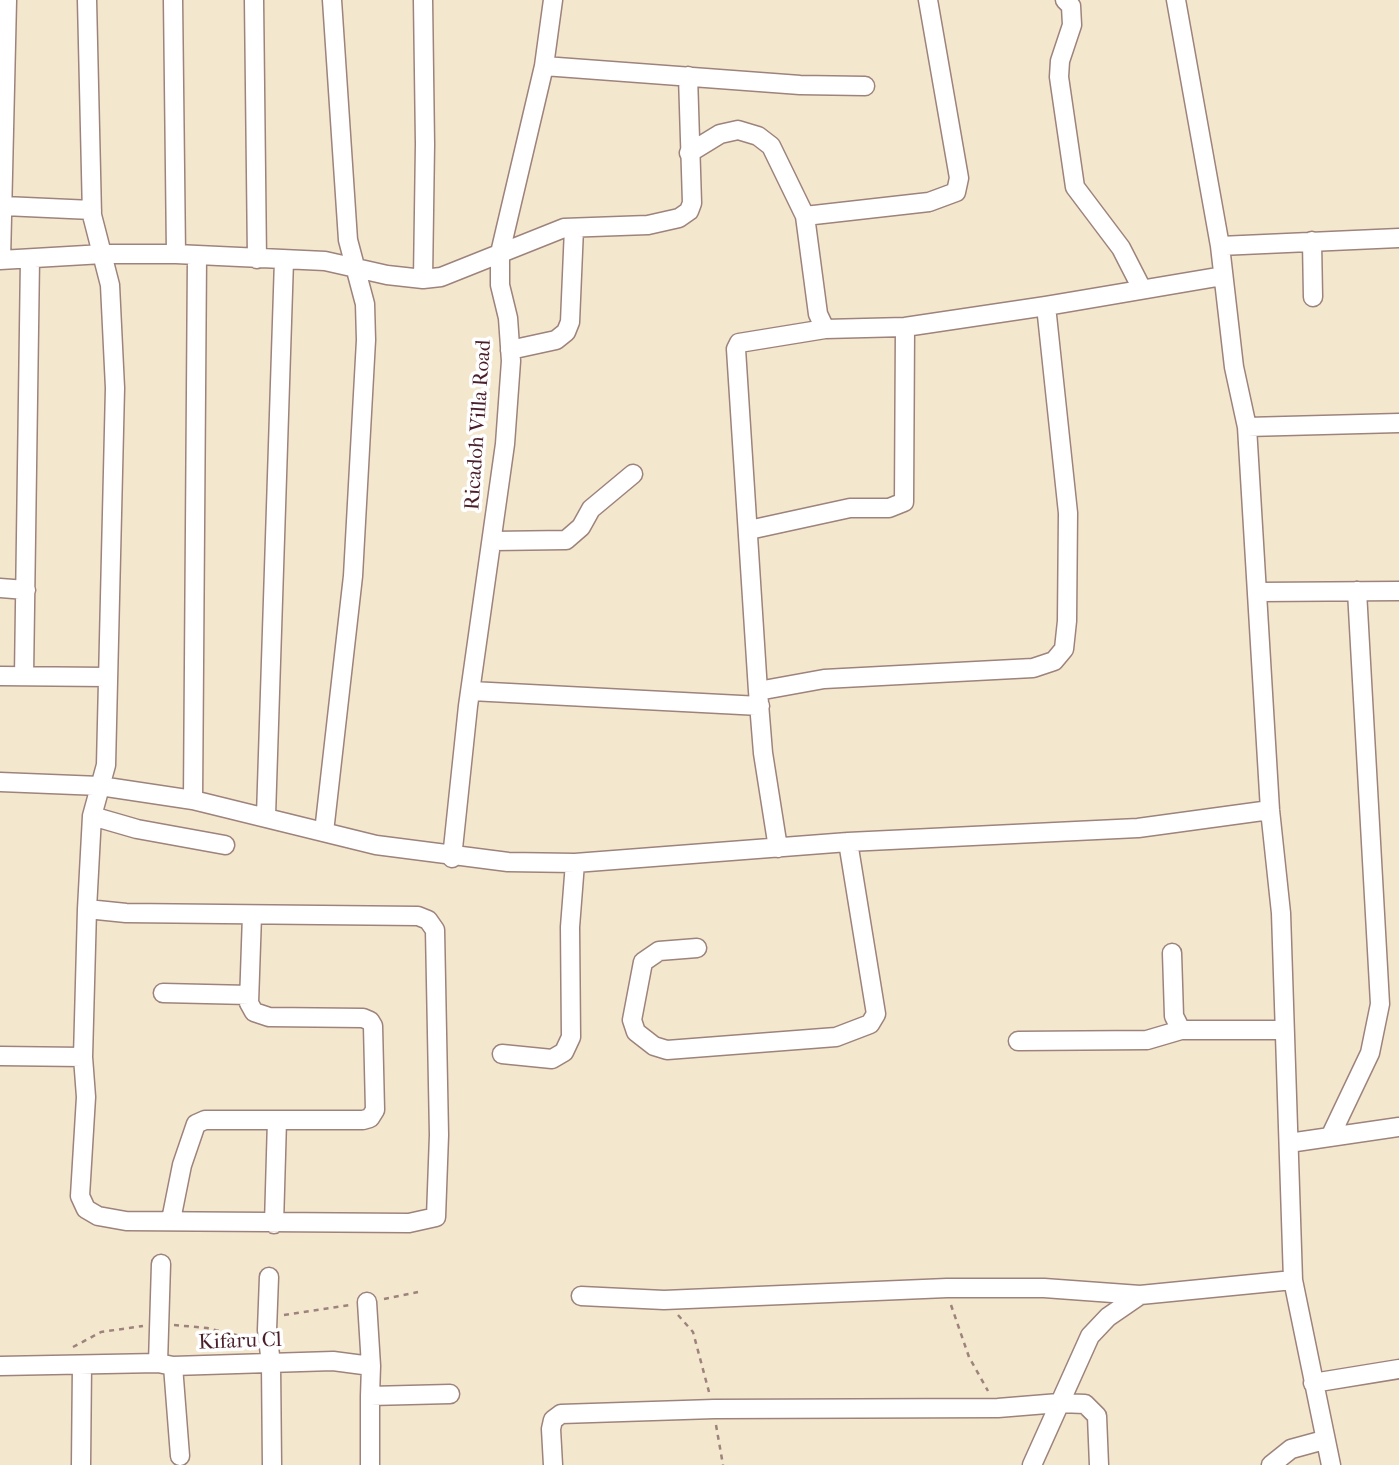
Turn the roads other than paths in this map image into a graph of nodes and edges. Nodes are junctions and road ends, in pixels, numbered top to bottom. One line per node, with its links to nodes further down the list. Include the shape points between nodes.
1 (7, 0): 15 (street)
2 (87, 0): 16 (street)
3 (173, 0): 24 (street)
4 (254, 0): 26 (street)
5 (332, 0): 30 (street, via 347,229)
6 (423, 0): 32 (street)
7 (553, 0): 11 (street, Ricadoh Villa Road)
8 (928, 0): 17 (street, via 959,178 956,192 929,202)
9 (1065, 0): 33 (street, via 1071,6 1072,25 1059,77 1075,187 1121,248)
10 (1176, 0): 21 (street)
11 (544, 66): 12 (street); 22 (street, Ricadoh Villa Road)
12 (688, 76): 13 (street); 14 (street)
13 (865, 86)
14 (689, 153): 17 (street, via 720,134 738,130 758,136 771,146); 18 (street, via 689,211 648,225)
15 (4, 206): 16 (street); 27 (street)
16 (92, 210): 23 (street)
17 (805, 216): 37 (street, via 816,303)
18 (574, 228): 22 (street); 38 (street, via 566,332 556,340)
19 (1399, 238): 20 (street)
20 (1312, 241): 21 (street); 34 (street)
21 (1220, 246): 31 (street)
22 (500, 253): 32 (street, via 441,277); 38 (street, Ricadoh Villa Road)
23 (103, 254): 24 (street); 28 (street); 51 (street, via 112,306 115,388)
24 (176, 254): 25 (street)
25 (197, 256): 26 (street); 56 (street)
26 (257, 259): 29 (street)
27 (0, 260): 28 (street)
28 (30, 260): 45 (street)
29 (284, 260): 30 (street); 59 (street)
30 (354, 266): 32 (street); 60 (street, via 365,304 366,340 353,576)
31 (1223, 276): 33 (street); 40 (street)
32 (423, 279)
33 (1142, 289): 35 (street)
34 (1313, 297)
35 (1046, 306): 36 (street); 53 (street, via 1068,513 1063,649 1054,661 1033,668 824,678)
36 (905, 327): 37 (street); 42 (street, via 904,502 889,508 850,508)
37 (825, 329): 42 (street, via 748,340 736,349)
38 (510, 350): 43 (street, Ricadoh Villa Road)
39 (1399, 423): 40 (street)
40 (1247, 428): 48 (street)
41 (633, 474): 43 (street, via 591,509 581,527 566,540)
42 (750, 530): 53 (street)
43 (493, 541): 52 (street, Ricadoh Villa Road)
44 (0, 588): 45 (street)
45 (26, 590): 50 (street)
46 (1357, 591): 47 (street); 48 (street); 80 (street, via 1380,1004 1370,1053)
47 (1399, 591)
48 (1259, 592): 57 (street)
49 (0, 676): 50 (street)
50 (24, 676): 51 (street)
51 (107, 677): 55 (street, via 106,765)
52 (471, 691): 53 (street); 64 (street, Ricadoh Villa Road)
53 (759, 699): 63 (street)
54 (0, 782): 55 (street)
55 (100, 786): 56 (street); 58 (street)
56 (192, 800): 59 (street)
57 (1270, 810): 61 (street, via 1138,828); 73 (street, via 1281,913)
58 (92, 816): 62 (street); 66 (street)
59 (266, 816): 60 (street)
60 (324, 832): 64 (street)
61 (848, 842): 63 (street); 68 (street, via 876,1014 870,1024 836,1037 667,1050 654,1046 636,1031 632,1020 643,962 659,951)
62 (225, 845)
63 (778, 848): 65 (street)
64 (452, 858): 65 (street)
65 (575, 863): 75 (street, via 570,927 571,1037 564,1052 552,1059)
66 (87, 909): 67 (street); 77 (street)
67 (252, 915): 71 (street); 83 (street, via 418,916 435,930 436,1217 409,1223)
68 (697, 948)
69 (1172, 953): 72 (street, via 1174,1016)
70 (163, 993): 71 (street)
71 (249, 995): 78 (street, via 254,1012 268,1017 363,1018 373,1026 374,1110 370,1118)
72 (1181, 1030): 73 (street); 74 (street, via 1147,1040)
73 (1284, 1030): 81 (street)
74 (1018, 1041)
75 (502, 1054)
76 (0, 1056): 77 (street)
77 (83, 1057): 82 (street, via 86,1097 80,1195 86,1209 126,1221)
78 (277, 1120): 82 (street, via 205,1120 196,1124); 83 (street)
79 (1399, 1127): 80 (street)
80 (1330, 1137): 81 (street)
81 (1289, 1143): 86 (street)
82 (172, 1220): 83 (street)
83 (274, 1224)
84 (161, 1264): 92 (street, via 159,1324)
85 (269, 1277): 90 (street)
86 (1293, 1280): 87 (street); 96 (street)
87 (1139, 1295): 88 (street, via 1044,1288 947,1288 664,1300); 99 (street, via 1090,1336)
88 (581, 1296)
89 (367, 1302): 94 (street)
90 (271, 1364): 92 (street, Kifaru Cl); 94 (street, Kifaru Cl, via 333,1361); 103 (street)
91 (82, 1365): 92 (street, Kifaru Cl); 93 (street, Kifaru Cl); 102 (street)
92 (165, 1365): 101 (street)
93 (0, 1366)
94 (371, 1366): 98 (street)
95 (1399, 1369): 96 (street)
96 (1313, 1383): 100 (street)
97 (450, 1394): 98 (street)
98 (370, 1396): 104 (street)
99 (1059, 1404): 105 (street, via 561,1414 551,1429); 106 (street); 107 (street, via 1085,1404 1097,1416)
100 (1324, 1440): 108 (street, via 1291,1450); 109 (street)
101 (180, 1456)
102 (81, 1465)
103 (272, 1465)
104 (370, 1465)
105 (553, 1465)
106 (1032, 1465)
107 (1098, 1465)
108 (1271, 1465)
109 (1331, 1465)

